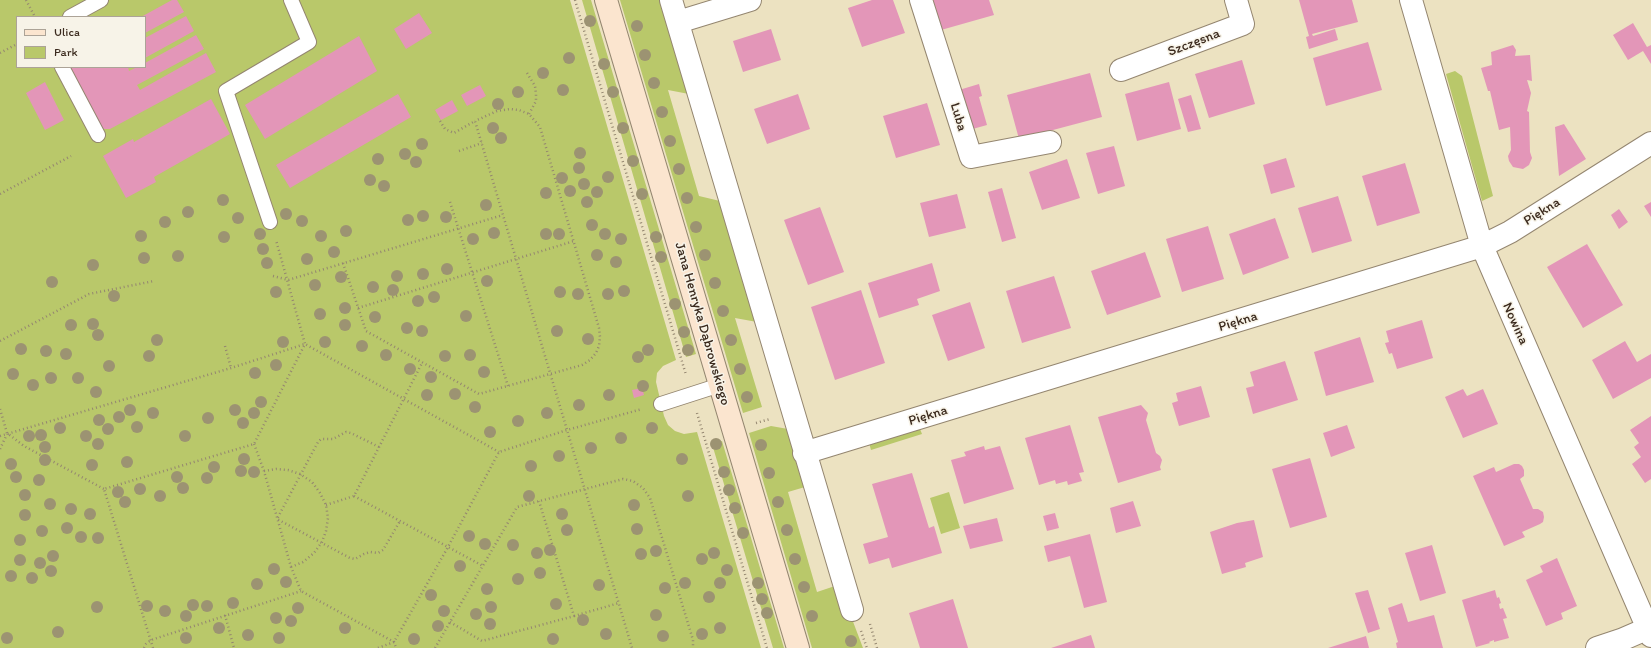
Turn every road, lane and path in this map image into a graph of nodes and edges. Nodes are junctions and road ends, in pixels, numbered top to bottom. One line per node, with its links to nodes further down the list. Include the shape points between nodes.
1 (26, 0): 11 (path)
2 (101, 0): 12 (lane)
3 (291, 0): 31 (lane, via 309,42 226,92)
4 (575, 0): 50 (path)
5 (606, 0): 48 (street, Jana Henryka Dąbrowskiego)
6 (671, 0): 13 (street)
7 (750, 0): 13 (street)
8 (921, 0): 23 (street, Luba, via 970,157)
9 (1236, 0): 17 (street, Szczęsna, via 1243,24)
10 (1411, 0): 34 (street, Nowina)
11 (34, 16)
12 (72, 16)
13 (678, 22): 63 (street)
14 (16, 45): 15 (path)
15 (0, 53)
16 (63, 68): 22 (lane)
17 (1121, 70)
18 (527, 73): 19 (path, via 535,86 536,94 536,101)
19 (528, 114): 21 (path, via 510,109 485,115); 33 (path, via 540,127)
20 (440, 121): 21 (path, via 445,129 454,133)
21 (475, 121): 24 (path)
22 (98, 135)
23 (1050, 142)
24 (482, 143): 26 (path); 30 (path)
25 (1651, 143): 34 (street, Piękna, via 1510,232)
26 (459, 151)
27 (71, 156): 28 (path)
28 (0, 194)
29 (450, 202): 32 (path)
30 (503, 215): 32 (path); 35 (path)
31 (270, 222): 39 (path)
32 (459, 228): 36 (path); 37 (path)
33 (574, 241): 35 (path); 47 (path, via 599,328 599,346 590,360 582,365)
34 (1482, 246): 63 (street, Piękna); 83 (street, Nowina)
35 (516, 259): 37 (path); 47 (path)
36 (343, 263): 39 (path); 41 (path)
37 (473, 272): 41 (path); 49 (path)
38 (273, 276): 39 (path)
39 (288, 280): 43 (path)
40 (154, 281): 42 (path, via 89,294)
41 (358, 308): 45 (path, via 366,331)
42 (0, 341)
43 (305, 344): 46 (path); 51 (path); 59 (path)
44 (225, 346): 46 (path)
45 (422, 362): 49 (path, via 479,394); 51 (path)
46 (231, 368): 57 (path)
47 (551, 374): 49 (path); 56 (path)
48 (720, 385): 50 (lane); 95 (street, Jana Henryka Dąbrowskiego)
49 (508, 386)
50 (691, 394): 52 (lane); 94 (path)
51 (404, 399): 60 (path); 62 (path)
52 (660, 404): 56 (path)
53 (0, 409): 57 (path)
54 (775, 420): 55 (path)
55 (754, 423)
56 (567, 430): 62 (path); 67 (path)
57 (8, 433): 58 (path); 61 (path); 66 (path, via 24,446)
58 (0, 436)
59 (254, 444): 64 (path); 66 (path)
60 (379, 448): 65 (path, via 346,432 333,439 321,439); 68 (path)
61 (0, 449)
62 (499, 452): 74 (path)
63 (804, 453): 79 (street)
64 (264, 471): 65 (path, via 288,470); 71 (path)
65 (300, 474): 70 (path, via 312,482); 71 (path)
66 (104, 489): 84 (path)
67 (585, 489): 69 (path); 78 (path); 93 (path, via 623,479 633,481 643,488 650,498 693,640)
68 (354, 496): 70 (path); 72 (path)
69 (539, 501): 76 (path, via 517,507); 81 (path)
70 (326, 505): 73 (path, via 328,518)
71 (277, 519): 73 (path); 75 (path)
72 (400, 521): 73 (path, via 383,550 364,554 360,558 350,558); 74 (path)
73 (322, 542): 75 (path, via 303,562)
74 (448, 547): 76 (path); 85 (path)
75 (291, 566): 77 (path)
76 (483, 566): 82 (path)
77 (301, 590): 80 (path); 85 (path)
78 (619, 603): 81 (path); 92 (path)
79 (852, 610)
80 (225, 615): 84 (path); 88 (path)
81 (574, 616): 82 (path, via 482,641)
82 (450, 622): 91 (path)
83 (1650, 630): 96 (street)
84 (151, 640): 86 (path); 87 (path)
85 (394, 642): 89 (path); 90 (path)
86 (144, 648)
87 (153, 648)
88 (234, 648)
89 (378, 648)
90 (396, 648)
91 (435, 648)
92 (632, 648)
93 (693, 648)
94 (767, 648)
95 (798, 648)
96 (1597, 648)

